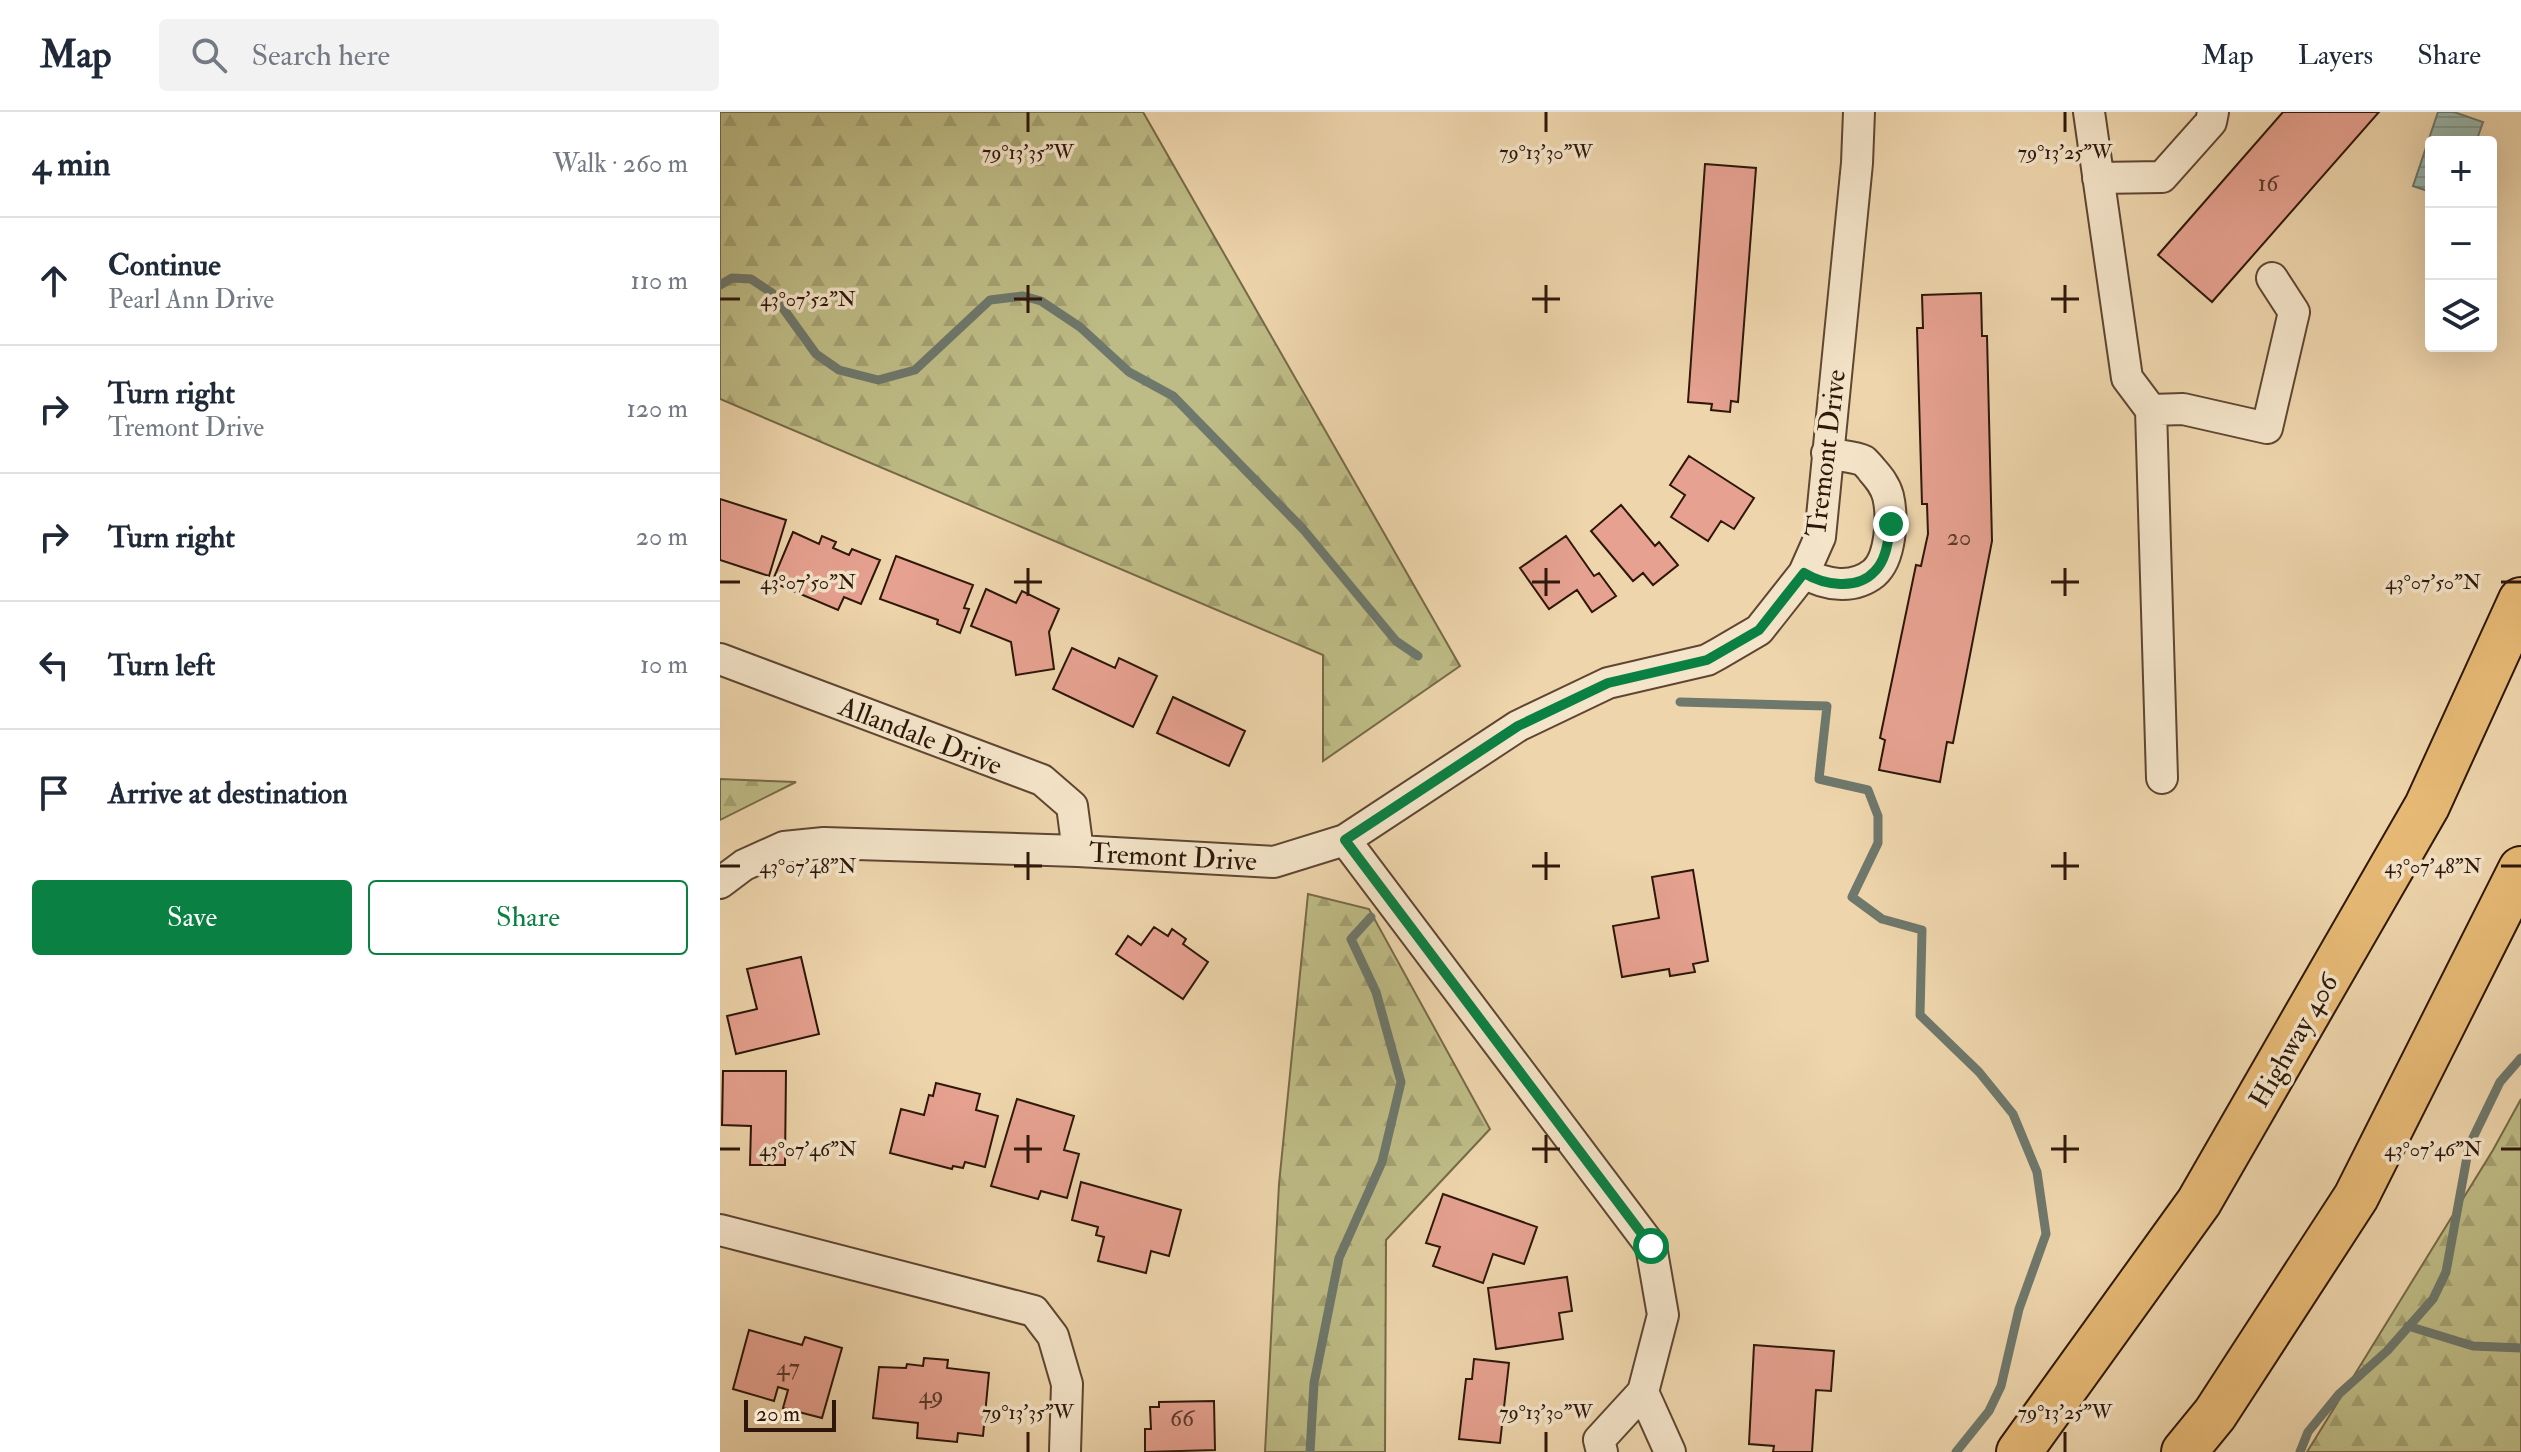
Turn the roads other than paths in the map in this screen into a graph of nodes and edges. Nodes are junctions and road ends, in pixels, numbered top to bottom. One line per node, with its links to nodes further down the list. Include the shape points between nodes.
1 (1859, 112): 7 (street, Tremont Drive)
2 (2089, 112): 4 (street)
3 (2213, 112): 4 (street, via 2211,122 2162,177)
4 (2098, 178): 6 (street, via 2127,378)
5 (2272, 278): 6 (street, via 2294,312 2267,428 2183,409)
6 (2151, 410): 11 (street)
7 (1827, 453): 8 (street, Tremont Drive, via 1820,537); 8 (street, via 1864,461 1882,481 1891,524 1887,550 1875,572 1855,583 1832,584)
8 (1804, 573): 12 (street, Tremont Drive, via 1759,630 1718,654 1608,683 1518,726)
9 (2521, 600): 21 (highway, Highway 406, via 2427,806 2199,1202)
10 (720, 659): 13 (street, Allandale Drive, via 1042,780 1072,806)
11 (2162, 778)
12 (1345, 840): 13 (street, Tremont Drive, via 1274,862); 17 (street, via 1651,1246 1663,1315)
13 (1078, 851): 15 (street, Tremont Drive, via 824,843 784,847)
14 (2521, 869): 22 (highway, via 2356,1197)
15 (720, 883)
16 (720, 1230): 18 (street, via 1034,1311 1053,1336 1067,1384)
17 (1643, 1392): 19 (street, via 1599,1440); 20 (street)
18 (1065, 1452)
19 (1602, 1452)
20 (1670, 1452)
21 (2019, 1452)
22 (2185, 1452)

